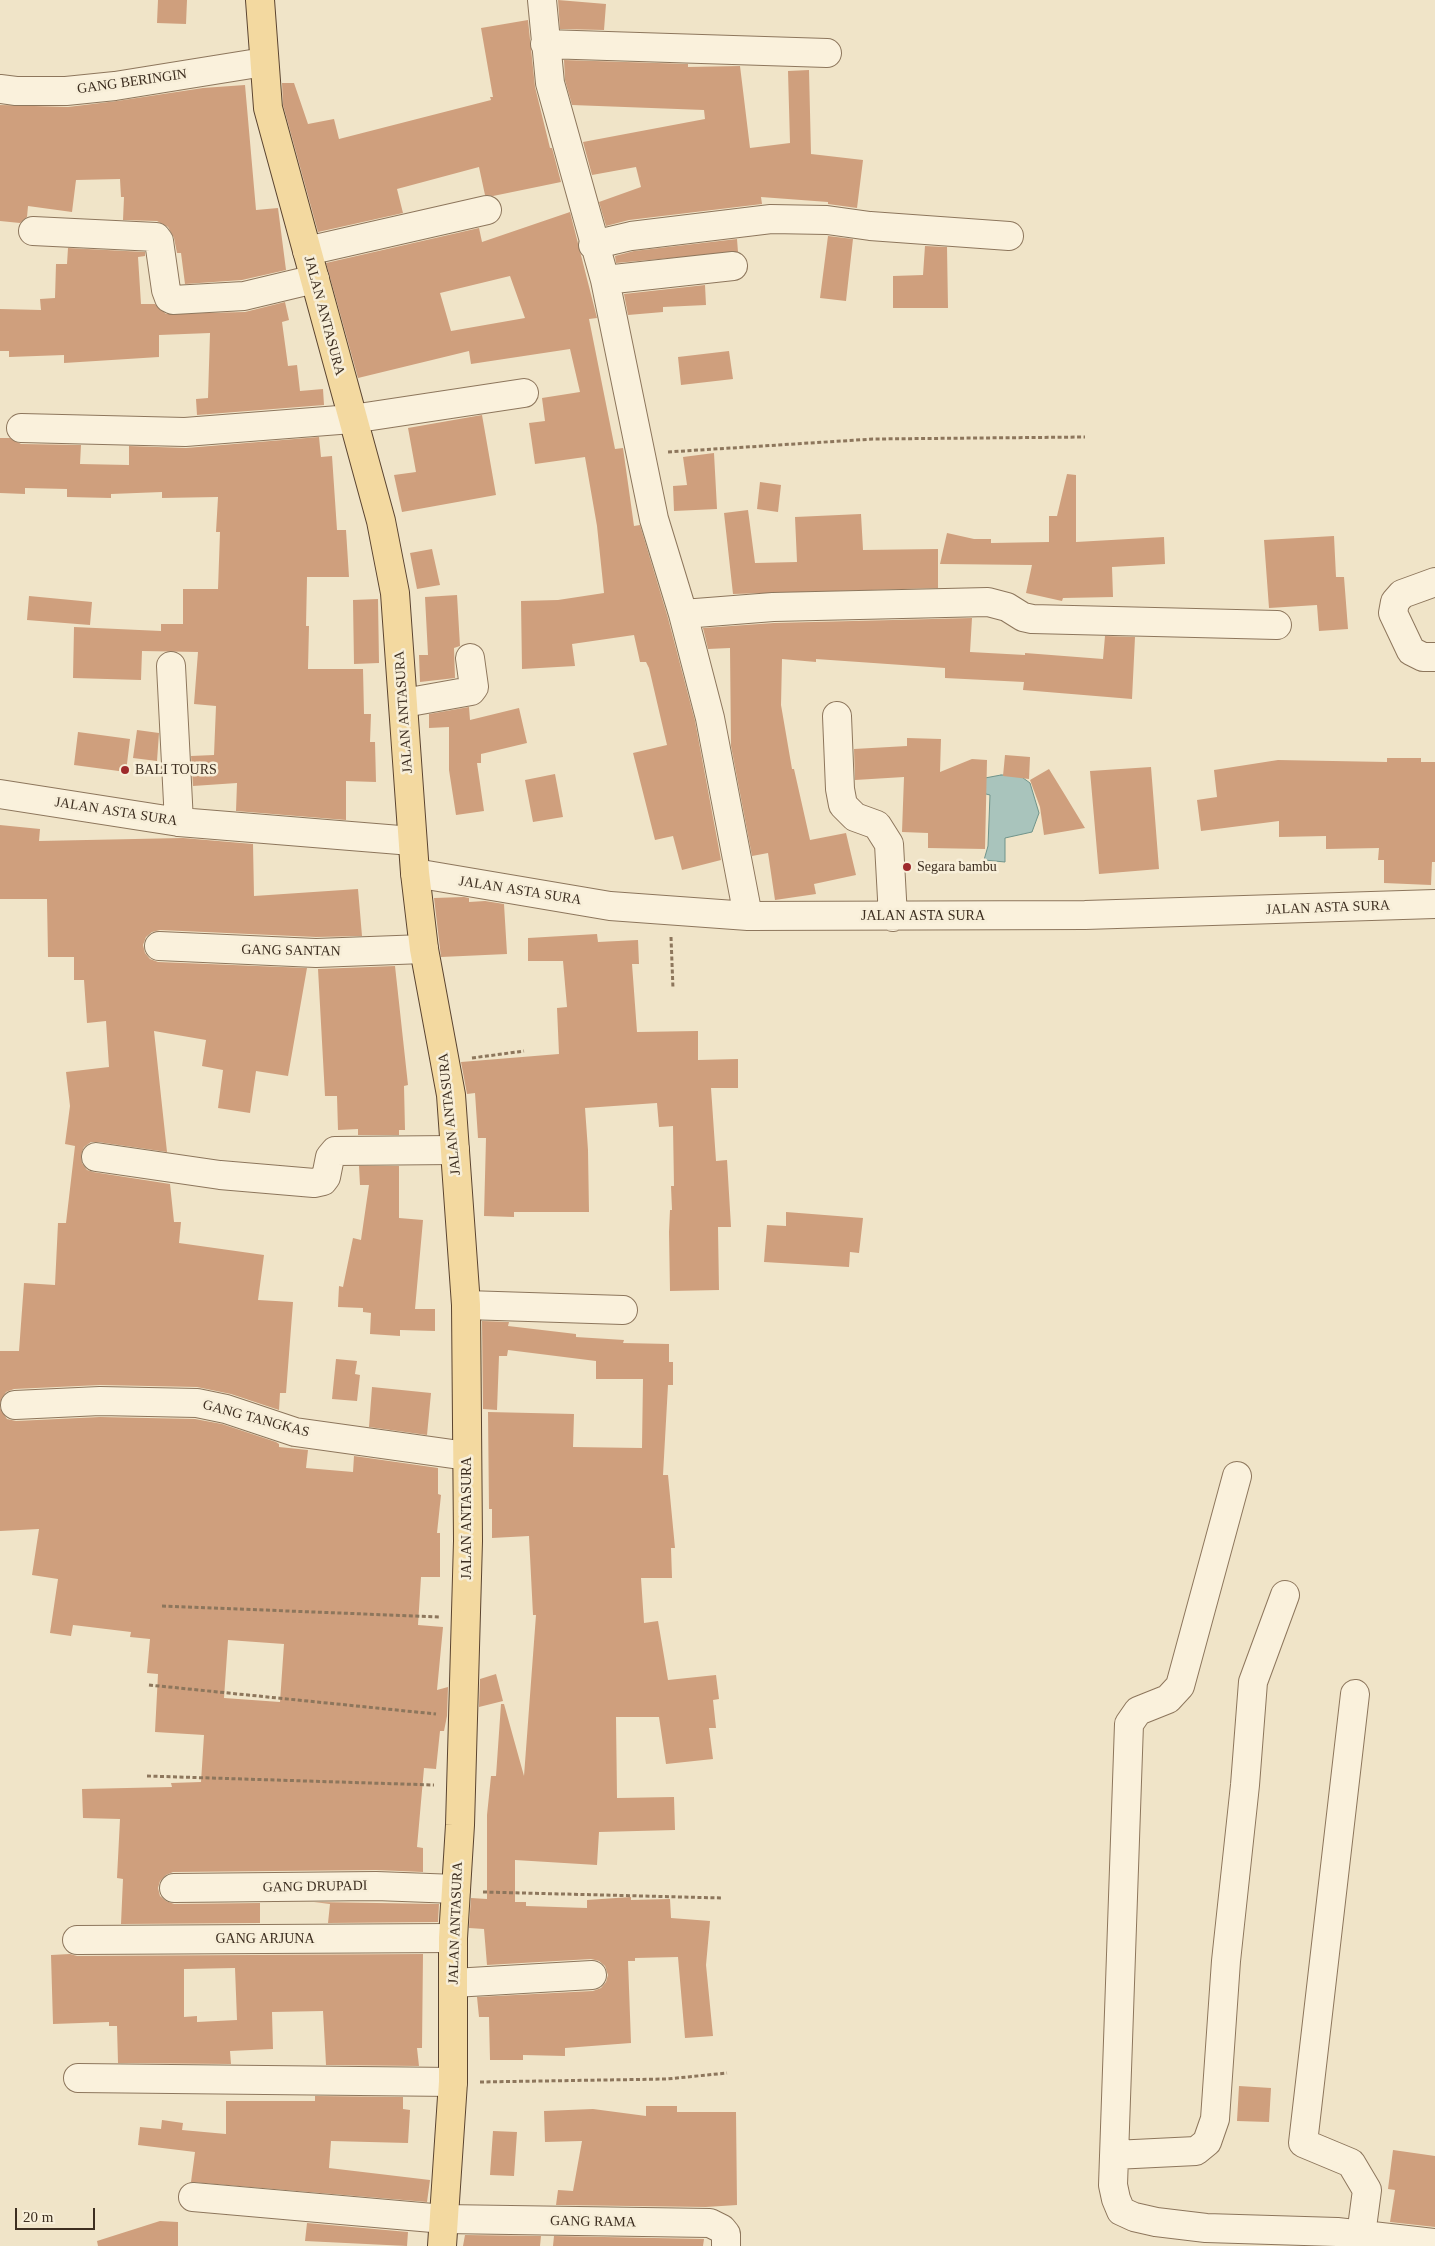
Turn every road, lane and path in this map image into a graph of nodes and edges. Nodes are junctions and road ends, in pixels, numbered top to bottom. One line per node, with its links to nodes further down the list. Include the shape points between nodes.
1 (260, 0): 5 (main road, JALAN ANTASURA)
2 (542, 0): 3 (street)
3 (545, 44): 4 (street); 10 (street, via 550,83)
4 (827, 53)
5 (264, 62): 6 (street, GANG BERINGIN, via 115,86 66,91); 11 (main road, JALAN ANTASURA, via 268,108)
6 (0, 89)
7 (487, 210): 11 (street)
8 (33, 231): 13 (street, via 156,237 166,290 173,300 244,296)
9 (1009, 236): 10 (street, via 780,218 631,236)
10 (593, 245): 14 (street)
11 (306, 251): 13 (main road, JALAN ANTASURA)
12 (734, 266): 14 (street)
13 (316, 279): 16 (main road, JALAN ANTASURA)
14 (605, 280): 19 (street)
15 (524, 393): 16 (street)
16 (352, 419): 17 (street, via 184,432); 26 (main road, JALAN ANTASURA, via 381,521 395,593)
17 (21, 428)
18 (1085, 437): 19 (path, via 873,438)
19 (642, 453): 21 (street, via 654,519)
20 (1435, 582): 23 (street, via 1402,594 1395,602 1393,613 1411,651 1423,657)
21 (683, 614): 22 (street, via 802,606 988,602 1007,607 1032,620); 34 (street, via 710,718)
22 (1278, 625)
23 (1435, 657)
24 (470, 658): 26 (street, via 474,687 471,691)
25 (171, 666): 29 (street)
26 (404, 703): 30 (main road, JALAN ANTASURA)
27 (837, 716): 35 (street, via 840,789 844,805 855,817 877,825 889,844)
28 (0, 794): 29 (street, JALAN ASTA SURA)
29 (180, 822): 30 (street, JALAN ASTA SURA)
30 (412, 841): 31 (main road, JALAN ANTASURA)
31 (415, 873): 33 (street, JALAN ASTA SURA, via 610,906); 37 (main road, JALAN ANTASURA)
32 (1435, 904): 35 (street, JALAN ASTA SURA, via 1085,915)
33 (670, 911): 34 (street, JALAN ASTA SURA); 38 (path)
34 (748, 916): 35 (street, JALAN ASTA SURA)
35 (893, 917)
36 (158, 946): 37 (street, GANG SANTAN, via 316,953)
37 (424, 949): 40 (main road, JALAN ANTASURA)
38 (673, 989)
39 (524, 1051): 40 (path)
40 (446, 1062): 41 (main road, JALAN ANTASURA)
41 (455, 1150): 42 (street, via 335,1151 330,1157 326,1177 322,1182 314,1183 220,1175); 43 (main road, JALAN ANTASURA)
42 (96, 1157)
43 (466, 1305): 44 (street); 46 (main road, JALAN ANTASURA)
44 (622, 1310)
45 (15, 1404): 46 (street, GANG TANGKAS, via 100,1401 197,1403 295,1432)
46 (467, 1456): 50 (main road, JALAN ANTASURA)
47 (1236, 1476): 66 (street, via 1180,1686 1168,1699 1138,1712 1129,1724)
48 (1285, 1595): 66 (street, via 1253,1682 1214,2119 1207,2142 1196,2151)
49 (162, 1606): 50 (path)
50 (465, 1618): 53 (main road, JALAN ANTASURA)
51 (149, 1685): 53 (path)
52 (1356, 1694): 69 (street, via 1304,2143 1351,2163 1366,2190)
53 (464, 1717): 55 (main road, JALAN ANTASURA)
54 (147, 1776): 55 (path)
55 (462, 1786): 57 (main road, JALAN ANTASURA)
56 (174, 1888): 57 (street, GANG DRUPADI)
57 (456, 1888): 58 (path, via 468,1892); 59 (main road, JALAN ANTASURA)
58 (722, 1898)
59 (453, 1938): 60 (street, GANG ARJUNA); 62 (main road, JALAN ANTASURA)
60 (77, 1940)
61 (592, 1975): 62 (street)
62 (453, 1983): 65 (main road, JALAN ANTASURA)
63 (727, 2073): 65 (path, via 667,2079)
64 (78, 2078): 65 (street)
65 (453, 2082): 68 (main road, JALAN ANTASURA)
66 (1114, 2155): 69 (street, via 1116,2199 1121,2211 1134,2217 1206,2228)
67 (192, 2197): 68 (street)
68 (444, 2219): 71 (main road, JALAN ANTASURA); 72 (street, GANG RAMA, via 710,2223 726,2234)
69 (1361, 2235): 70 (street)
70 (1435, 2244)
71 (442, 2246)
72 (726, 2246)

